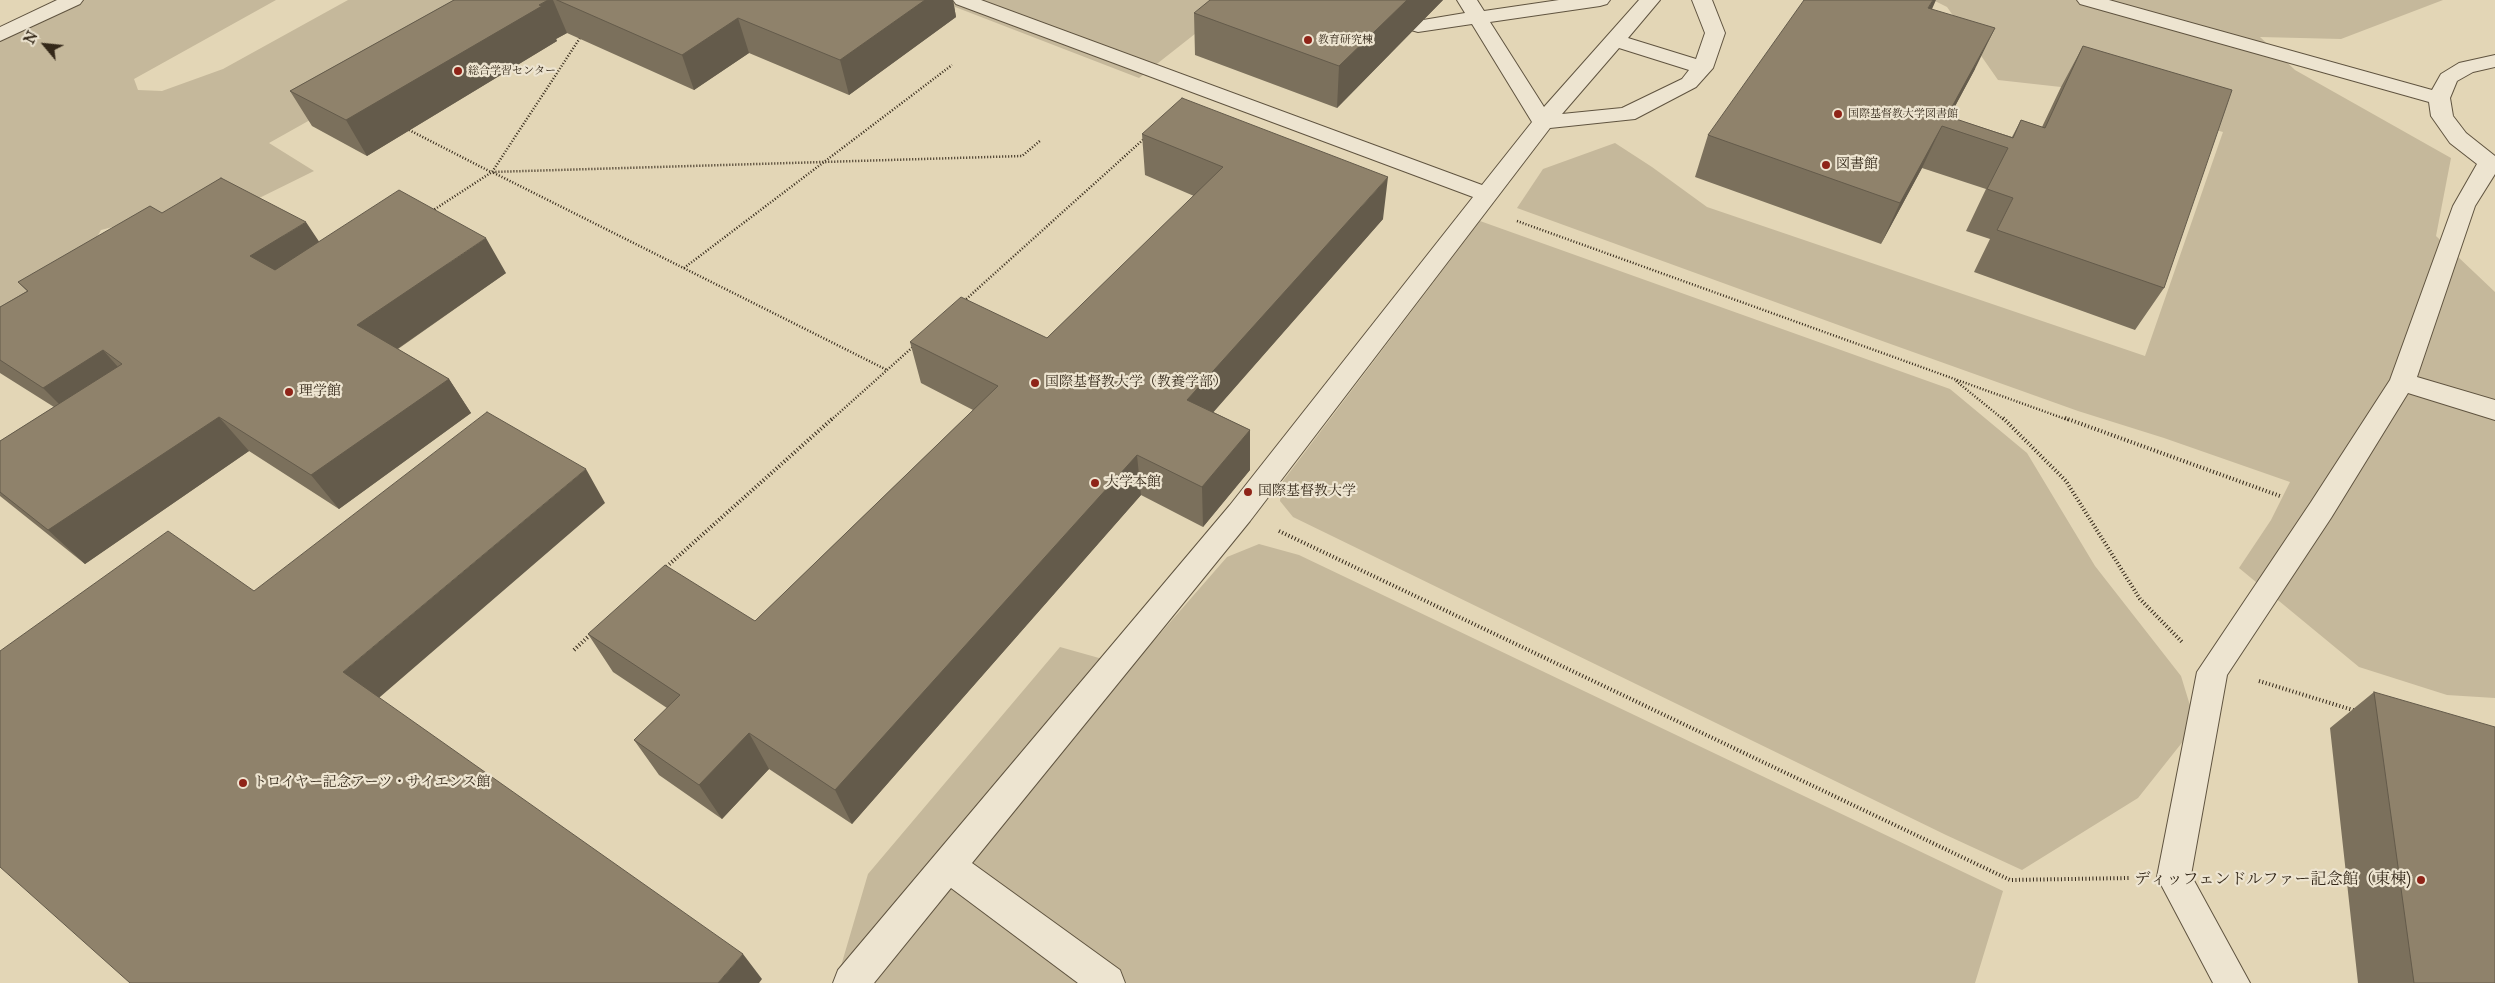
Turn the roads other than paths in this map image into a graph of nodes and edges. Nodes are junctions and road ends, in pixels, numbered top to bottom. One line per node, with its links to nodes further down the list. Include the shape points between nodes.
1 (72, 0): 9 (lane)
2 (963, 0): 16 (lane)
3 (1600, 0): 7 (lane)
4 (1650, 0): 10 (lane)
5 (1702, 0): 12 (lane, via 1716,33)
6 (2087, 0): 13 (lane)
7 (1472, 8): 8 (lane); 14 (lane)
8 (1418, 26)
9 (0, 35)
10 (1615, 40): 12 (lane); 14 (lane)
11 (2495, 61): 13 (lane, via 2466,66 2448,78)
12 (1703, 68): 14 (lane, via 1689,83 1626,114)
13 (2439, 98): 15 (lane, via 2442,116 2458,138)
14 (1543, 122): 16 (lane)
15 (2492, 165): 17 (lane, via 2464,206)
16 (1481, 200): 19 (lane, via 1240,512)
17 (2402, 382): 18 (lane); 22 (lane, via 2214,670 2174,877)
18 (2495, 410)
19 (949, 866): 20 (lane); 21 (lane)
20 (851, 983)
21 (1107, 983)
22 (2232, 983)

